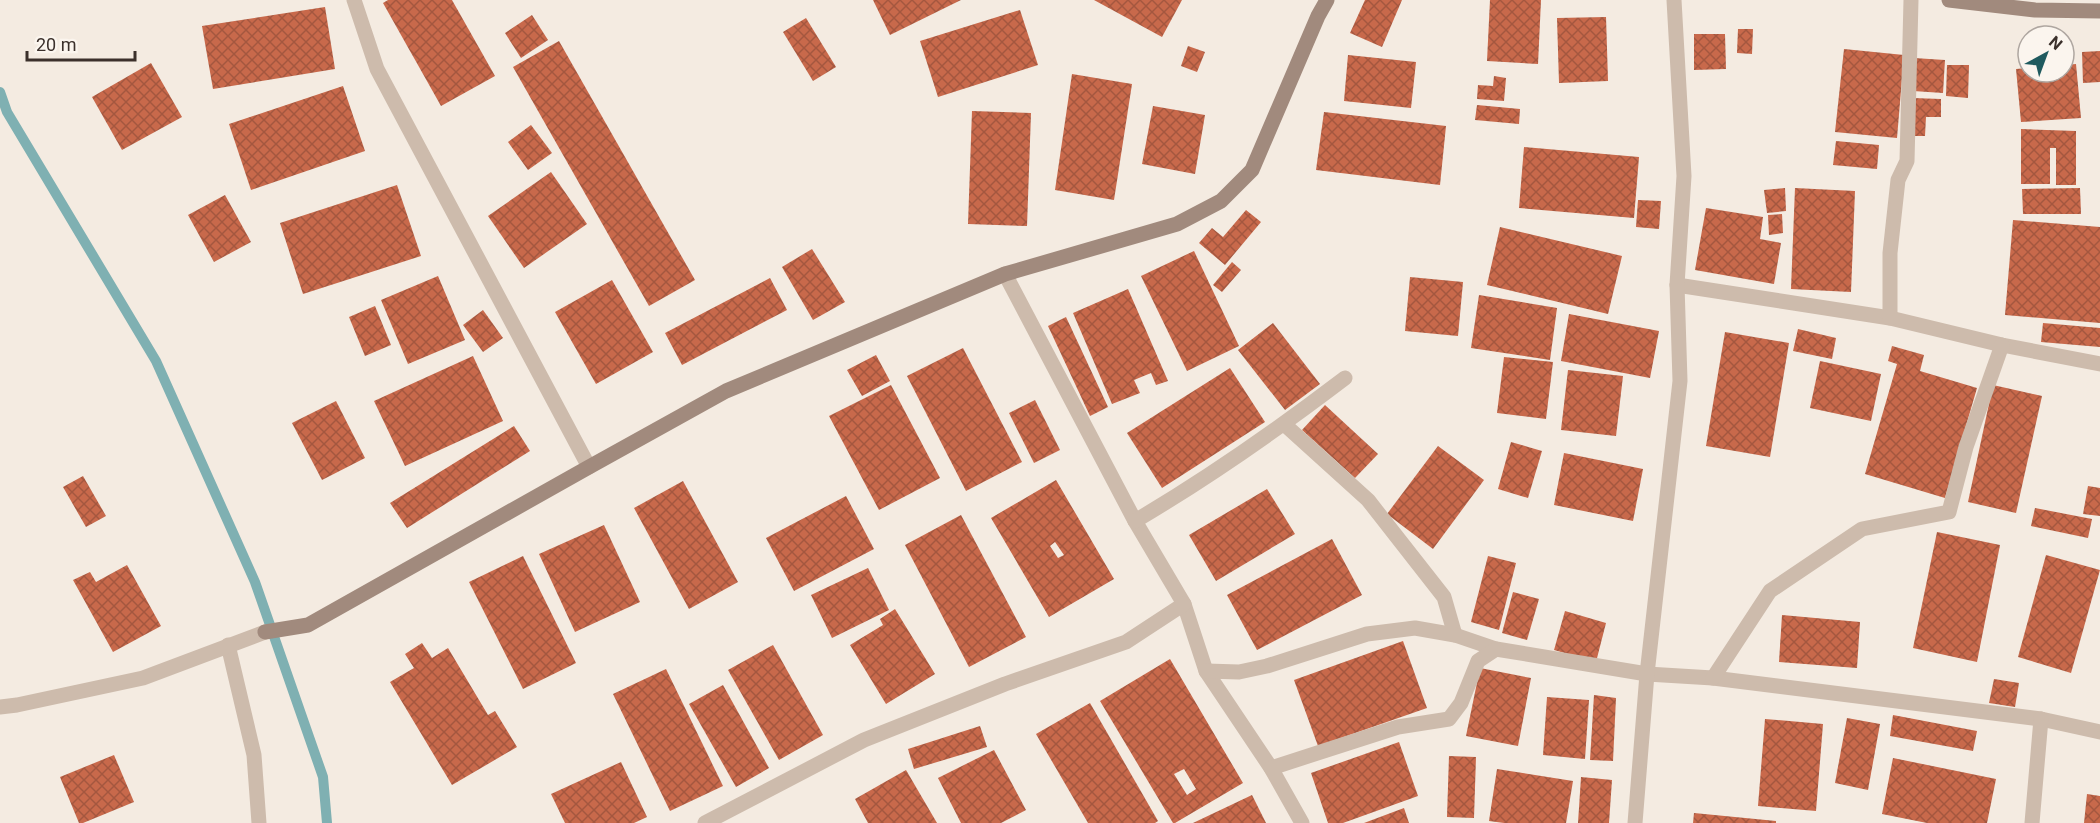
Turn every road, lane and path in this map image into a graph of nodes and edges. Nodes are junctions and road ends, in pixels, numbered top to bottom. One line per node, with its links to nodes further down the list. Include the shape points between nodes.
1 (354, 0): 14 (street, via 377,69)
2 (1327, 0): 7 (street, via 1252,170 1221,201 1177,224)
3 (1674, 0): 8 (street, via 1684,176)
4 (1911, 0): 9 (street, via 1907,161 1898,180 1892,232)
5 (1949, 0): 6 (street, via 2034,10)
6 (2100, 11)
7 (1005, 274): 14 (street, via 726,391); 15 (street)
8 (1677, 285): 9 (street); 21 (street, via 1680,381)
9 (1890, 318): 10 (street)
10 (2002, 345): 11 (street); 22 (street, via 1966,447 1949,512 1862,529 1770,591)
11 (2100, 364)
12 (1345, 378): 13 (street)
13 (1284, 424): 15 (street); 17 (street, via 1368,500 1444,597)
14 (589, 466): 18 (street, via 308,626 265,632)
15 (1135, 521): 16 (street)
16 (1184, 604): 20 (street); 28 (street, via 1126,642 1005,684 864,740)
17 (1455, 634): 19 (street); 20 (street, via 1415,628 1367,634 1258,668)
18 (228, 645): 23 (street, via 143,678); 27 (street, via 254,755)
19 (1496, 649): 21 (street); 26 (street, via 1478,661 1461,703 1449,719 1398,727)
20 (1206, 671): 26 (street)
21 (1647, 674): 22 (street); 30 (street)
22 (1713, 678): 24 (street)
23 (0, 707)
24 (2041, 719): 25 (street); 31 (street)
25 (2100, 732)
26 (1271, 768): 29 (street)
27 (259, 823)
28 (705, 823)
29 (1302, 823)
30 (1635, 823)
31 (2032, 823)

